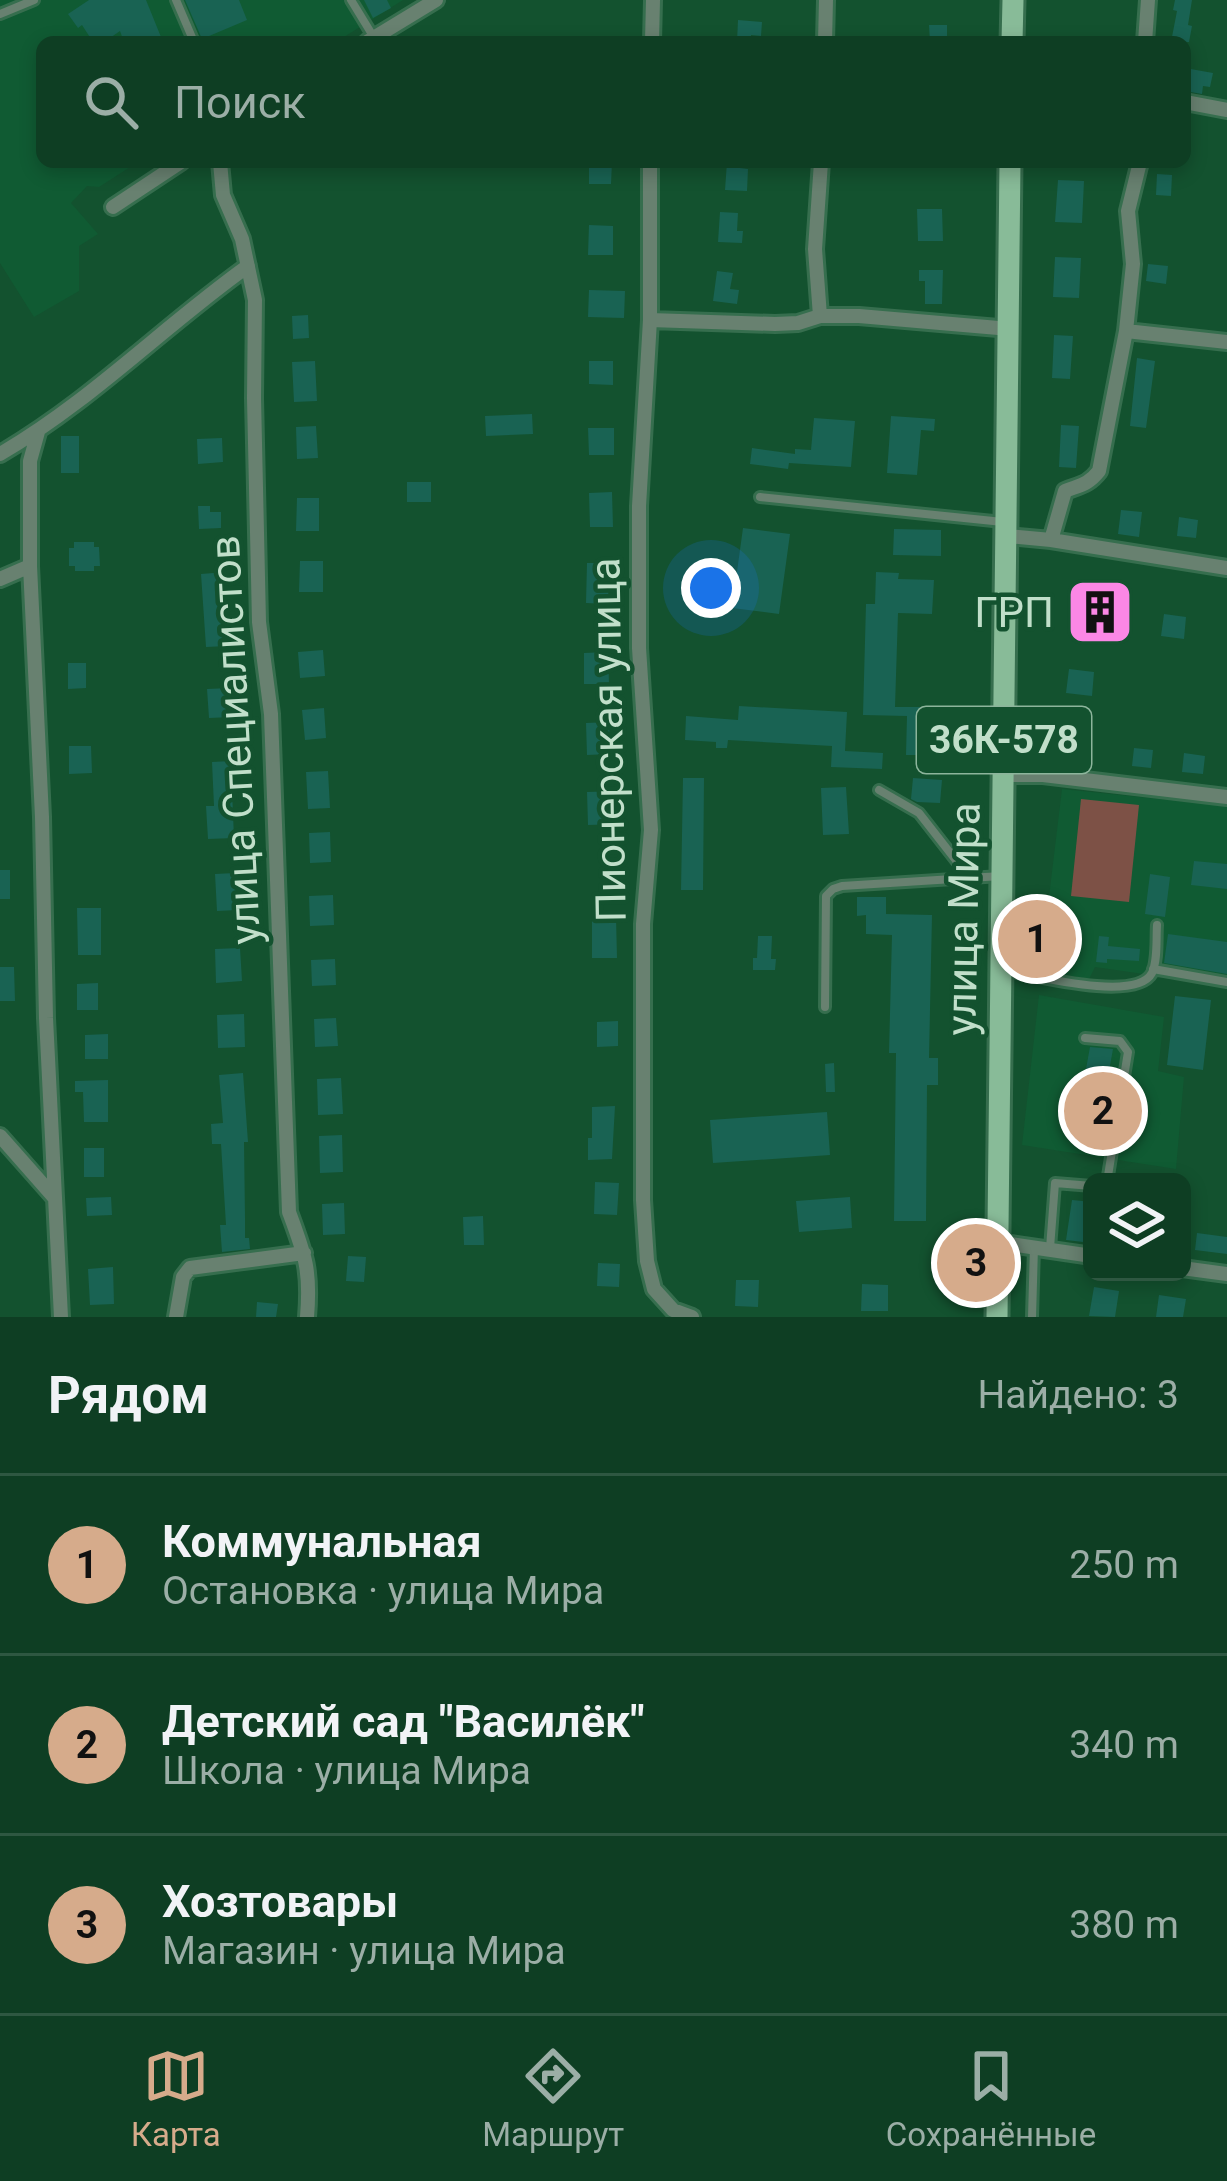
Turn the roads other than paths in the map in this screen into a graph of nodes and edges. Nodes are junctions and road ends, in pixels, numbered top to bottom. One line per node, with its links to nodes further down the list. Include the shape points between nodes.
1 (34, 0): 9 (lane)
2 (176, 0): 10 (lane)
3 (351, 0): 11 (lane)
4 (436, 0): 12 (street)
5 (653, 0): 13 (street)
6 (826, 0): 14 (street)
7 (1012, 0): 15 (main road)
8 (1148, 0): 16 (street)
9 (0, 14)
10 (191, 36)
11 (368, 36)
12 (377, 36)
13 (652, 36)
14 (825, 36)
15 (1012, 36)
16 (1145, 36)
17 (1191, 103): 18 (street)
18 (1227, 110)
19 (172, 168): 25 (street)
20 (221, 168): 26 (street, улица Специалистов)
21 (650, 168): 28 (street, Пионерская улица)
22 (821, 168): 27 (street)
23 (1010, 168): 29 (main road, улица Мира / 36К-578)
24 (1139, 168): 30 (street, via 1128,211)
25 (113, 207)
26 (248, 266): 32 (street); 57 (street, улица Специалистов, via 256,300 259,622 271,714 289,1212)
27 (820, 316): 28 (street, via 775,324); 29 (street)
28 (650, 320): 61 (street, Пионерская улица, via 639,526 651,830 643,1200 650,1276)
29 (1010, 329): 35 (main road, улица Мира / 36К-578)
30 (1126, 331): 31 (street); 36 (street, via 1099,472 1065,491)
31 (1227, 342)
32 (38, 433): 33 (street); 37 (street, via 30,461)
33 (0, 454)
34 (760, 497): 35 (lane)
35 (1007, 530): 36 (street); 40 (main road, улица Мира / 36К-578)
36 (1051, 540): 38 (street)
37 (31, 566): 39 (street); 54 (street)
38 (1227, 568)
39 (0, 579)
40 (1004, 775): 42 (street); 43 (main road, улица Мира / 36К-578)
41 (879, 790): 44 (lane, via 919,813)
42 (1227, 797)
43 (1002, 876): 44 (lane); 46 (main road, улица Мира / 36К-578)
44 (969, 878): 49 (lane, via 833,889 826,896)
45 (1157, 925): 47 (lane)
46 (1001, 970): 47 (lane, via 1109,987 1142,982); 55 (main road, улица Мира / 36К-578)
47 (1154, 970): 48 (lane)
48 (1227, 982)
49 (826, 1007)
50 (1085, 1038): 52 (lane, via 1120,1042 1128,1052)
51 (0, 1136): 54 (street)
52 (1108, 1173)
53 (1083, 1185): 56 (lane, via 1055,1183)
54 (53, 1196): 62 (street)
55 (997, 1242): 56 (street); 66 (main road, улица Мира / 36К-578)
56 (1042, 1248): 58 (street); 67 (lane)
57 (304, 1252): 63 (street, via 190,1268); 64 (street, улица Специалистов)
58 (1083, 1255)
59 (1191, 1269): 60 (street)
60 (1227, 1274)
61 (672, 1313): 65 (street)
62 (61, 1317)
63 (176, 1317)
64 (307, 1317)
65 (692, 1317)
66 (998, 1317)
67 (1032, 1317)

